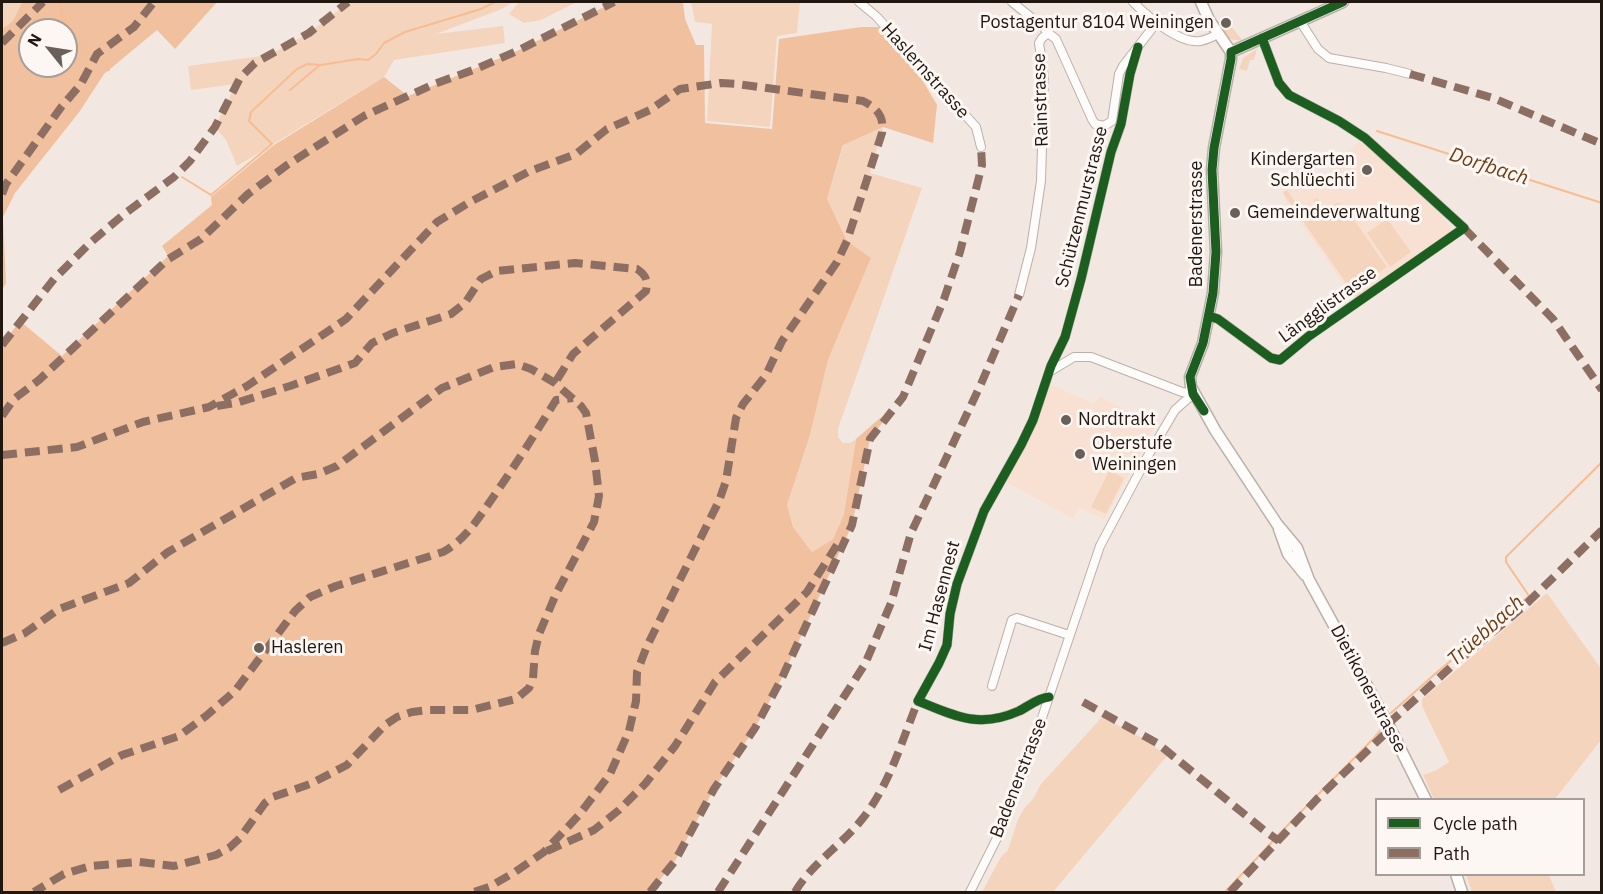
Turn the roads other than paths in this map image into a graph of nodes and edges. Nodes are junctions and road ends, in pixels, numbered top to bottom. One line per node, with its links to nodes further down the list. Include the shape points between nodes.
1 (859, 2): 14 (street, Haslernstrasse, via 976,127)
2 (1012, 2): 8 (street)
3 (1133, 2): 7 (street)
4 (1201, 2): 9 (street)
5 (1343, 2): 6 (street)
6 (1300, 21): 10 (street); 13 (street, via 1317,49 1329,58)
7 (1157, 22): 9 (street, via 1192,41); 11 (street, Rainstrasse)
8 (1048, 33): 11 (street, Rainstrasse, via 1054,36 1092,119 1099,126 1112,121 1119,74); 15 (street, Rainstrasse, via 1039,43 1044,77 1041,181 1031,249)
9 (1218, 34): 12 (street)
10 (1262, 38): 12 (street); 16 (street, Längglistrasse, via 1279,83 1289,95 1371,143 1464,228 1280,360 1271,358)
11 (1138, 46): 17 (street, Schützenmurstrasse, via 1071,317)
12 (1231, 52): 16 (street, Badenerstrasse, via 1212,170 1216,252)
13 (1410, 74)
14 (981, 147)
15 (1019, 295)
16 (1209, 316): 18 (street, Badenerstrasse, via 1190,377)
17 (1049, 372): 18 (street, via 1074,357 1091,357); 21 (street, Im Hasennest, via 1033,420 984,511 957,585 947,645 918,701 981,721)
18 (1193, 394): 19 (street, Badenerstrasse, via 1176,410 1107,530); 22 (street, Dietikonerstrasse, via 1276,524 1297,548 1309,580)
19 (1069, 635): 20 (street, via 1017,618 1012,620); 21 (street, Badenerstrasse)
20 (992, 686)
21 (1049, 697): 24 (street, Badenerstrasse, via 1009,810)
22 (1425, 798)
23 (1457, 876): 25 (street)
24 (970, 892)
25 (1462, 892)

